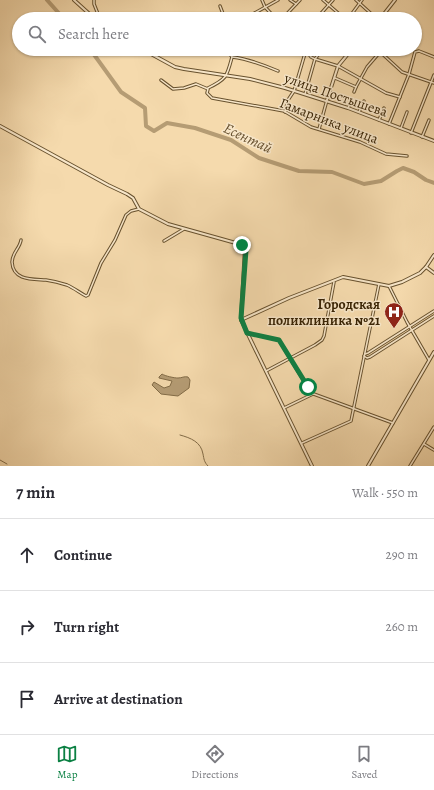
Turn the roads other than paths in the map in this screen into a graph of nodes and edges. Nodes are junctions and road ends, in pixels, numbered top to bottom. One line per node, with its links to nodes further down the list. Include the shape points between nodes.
1 (74, 0): 17 (street)
2 (94, 0): 18 (street)
3 (262, 0): 16 (street)
4 (278, 0): 16 (street)
5 (290, 0): 13 (street)
6 (300, 0): 13 (street)
7 (323, 0): 14 (street)
8 (333, 0): 14 (street)
9 (356, 0): 12 (street)
10 (362, 0): 12 (street)
11 (394, 0): 27 (street)
12 (359, 3): 25 (street); 26 (street)
13 (296, 4): 22 (street)
14 (328, 5): 23 (street); 24 (street)
15 (220, 6): 19 (street)
16 (265, 7): 20 (street); 21 (street)
17 (87, 12)
18 (97, 12)
19 (222, 12)
20 (256, 12)
21 (270, 12)
22 (289, 12)
23 (322, 12)
24 (336, 12)
25 (353, 12)
26 (370, 12)
27 (384, 12)
28 (422, 52): 38 (street)
29 (156, 56): 43 (street, улица Постышева, via 184,69)
30 (232, 56): 41 (street); 43 (street)
31 (304, 56): 52 (street)
32 (312, 56): 39 (street)
33 (317, 56): 39 (street)
34 (346, 56): 40 (street)
35 (377, 56): 46 (street)
36 (384, 56): 42 (street, via 397,68)
37 (414, 56): 42 (street)
38 (434, 57)
39 (314, 59): 40 (street); 54 (street)
40 (338, 66): 45 (street); 46 (street)
41 (278, 71)
42 (409, 74): 48 (street); 55 (street)
43 (228, 75): 51 (street); 52 (street, улица Постышева)
44 (434, 75): 48 (street)
45 (334, 78): 50 (street); 56 (street)
46 (361, 78): 50 (street); 55 (street, via 386,93)
47 (161, 80): 51 (street, via 173,89 196,84)
48 (431, 82): 49 (street); 70 (street)
49 (434, 83)
50 (356, 87): 53 (street)
51 (208, 89): 61 (street, Гамарника улица, via 207,93 212,98)
52 (294, 91): 54 (street, улица Постышева); 61 (street)
53 (354, 92)
54 (305, 94): 56 (street, улица Постышева)
55 (400, 97): 66 (street)
56 (327, 100): 59 (street, улица Постышева); 69 (street)
57 (364, 101): 62 (street)
58 (351, 102): 59 (street)
59 (348, 108): 62 (street, улица Постышева)
60 (384, 108): 64 (street)
61 (285, 112): 69 (street, Гамарника улица)
62 (359, 112): 64 (street, улица Постышева)
63 (407, 112): 68 (street)
64 (379, 120): 66 (street, улица Постышева)
65 (430, 120): 71 (street)
66 (389, 124): 68 (street, улица Постышева)
67 (0, 126): 74 (street, via 128,194)
68 (401, 128): 70 (street, улица Постышева)
69 (319, 130): 73 (street, Гамарника улица, via 360,142 388,155)
70 (411, 133): 71 (street, улица Постышева)
71 (422, 137): 72 (street, улица Постышева)
72 (434, 142)
73 (407, 156)
74 (138, 209): 75 (street, via 168,224); 76 (street, via 126,214 86,296 68,286 48,280 23,278 17,274 12,264)
75 (185, 228): 77 (street); 86 (street, via 245,247)
76 (21, 240)
77 (164, 241)
78 (434, 255): 79 (street)
79 (426, 267): 80 (street); 83 (street, via 420,273)
80 (434, 273)
81 (334, 280): 82 (street, via 349,277); 86 (street); 92 (street, via 322,340)
82 (379, 284): 83 (street); 91 (street)
83 (389, 286): 87 (street)
84 (434, 311): 87 (street)
85 (434, 316): 88 (street)
86 (241, 320): 89 (street)
87 (410, 327): 88 (street); 91 (street)
88 (412, 331): 91 (street, via 370,357 367,358); 93 (street)
89 (247, 333): 92 (street, via 279,340); 94 (street)
90 (434, 352): 93 (street)
91 (365, 355): 97 (street)
92 (290, 358): 94 (street); 95 (street)
93 (429, 361): 98 (street)
94 (266, 371): 96 (street)
95 (313, 394): 96 (street); 97 (street)
96 (284, 408): 100 (street)
97 (353, 409): 98 (street); 100 (street, via 350,422)
98 (393, 423): 104 (street)
99 (434, 427): 101 (street)
100 (301, 443): 103 (street)
101 (424, 444): 102 (street); 105 (street)
102 (434, 450)
103 (312, 466)
104 (368, 466)
105 (410, 466)

